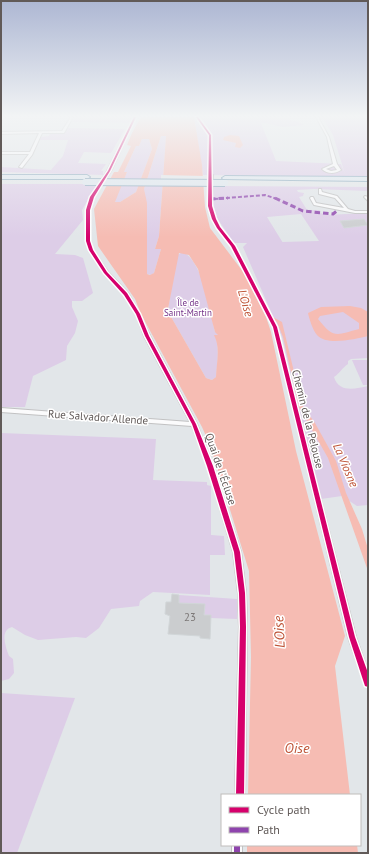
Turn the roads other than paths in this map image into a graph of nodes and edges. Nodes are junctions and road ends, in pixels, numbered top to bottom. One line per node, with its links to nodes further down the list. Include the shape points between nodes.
1 (28, 157): 5 (street)
2 (115, 157): 20 (street, Quai de l'Écluse, via 88,210 90,246 106,273 126,294 138,314)
3 (334, 157): 4 (street)
4 (336, 164)
5 (21, 167)
6 (1, 174): 9 (highway)
7 (211, 175): 21 (street, Chemin de la Pelouse, via 210,206 214,219 233,246 275,327 352,637)
8 (1, 177): 9 (highway)
9 (44, 177): 11 (highway)
10 (368, 179): 12 (highway)
11 (86, 180): 12 (highway, bridge); 13 (highway)
12 (225, 180): 14 (highway)
13 (1, 182)
14 (368, 184)
15 (320, 190): 17 (street, via 320,193 336,197)
16 (312, 198): 17 (street, via 316,204)
17 (347, 210): 18 (street)
18 (368, 212)
19 (1, 410): 20 (street, Rue Salvador Allende)
20 (194, 424): 23 (street, Quai de l'Écluse, via 210,466 239,561 243,627)
21 (367, 680): 22 (street, Chemin de la Pelouse)
22 (368, 688)
23 (240, 794)

